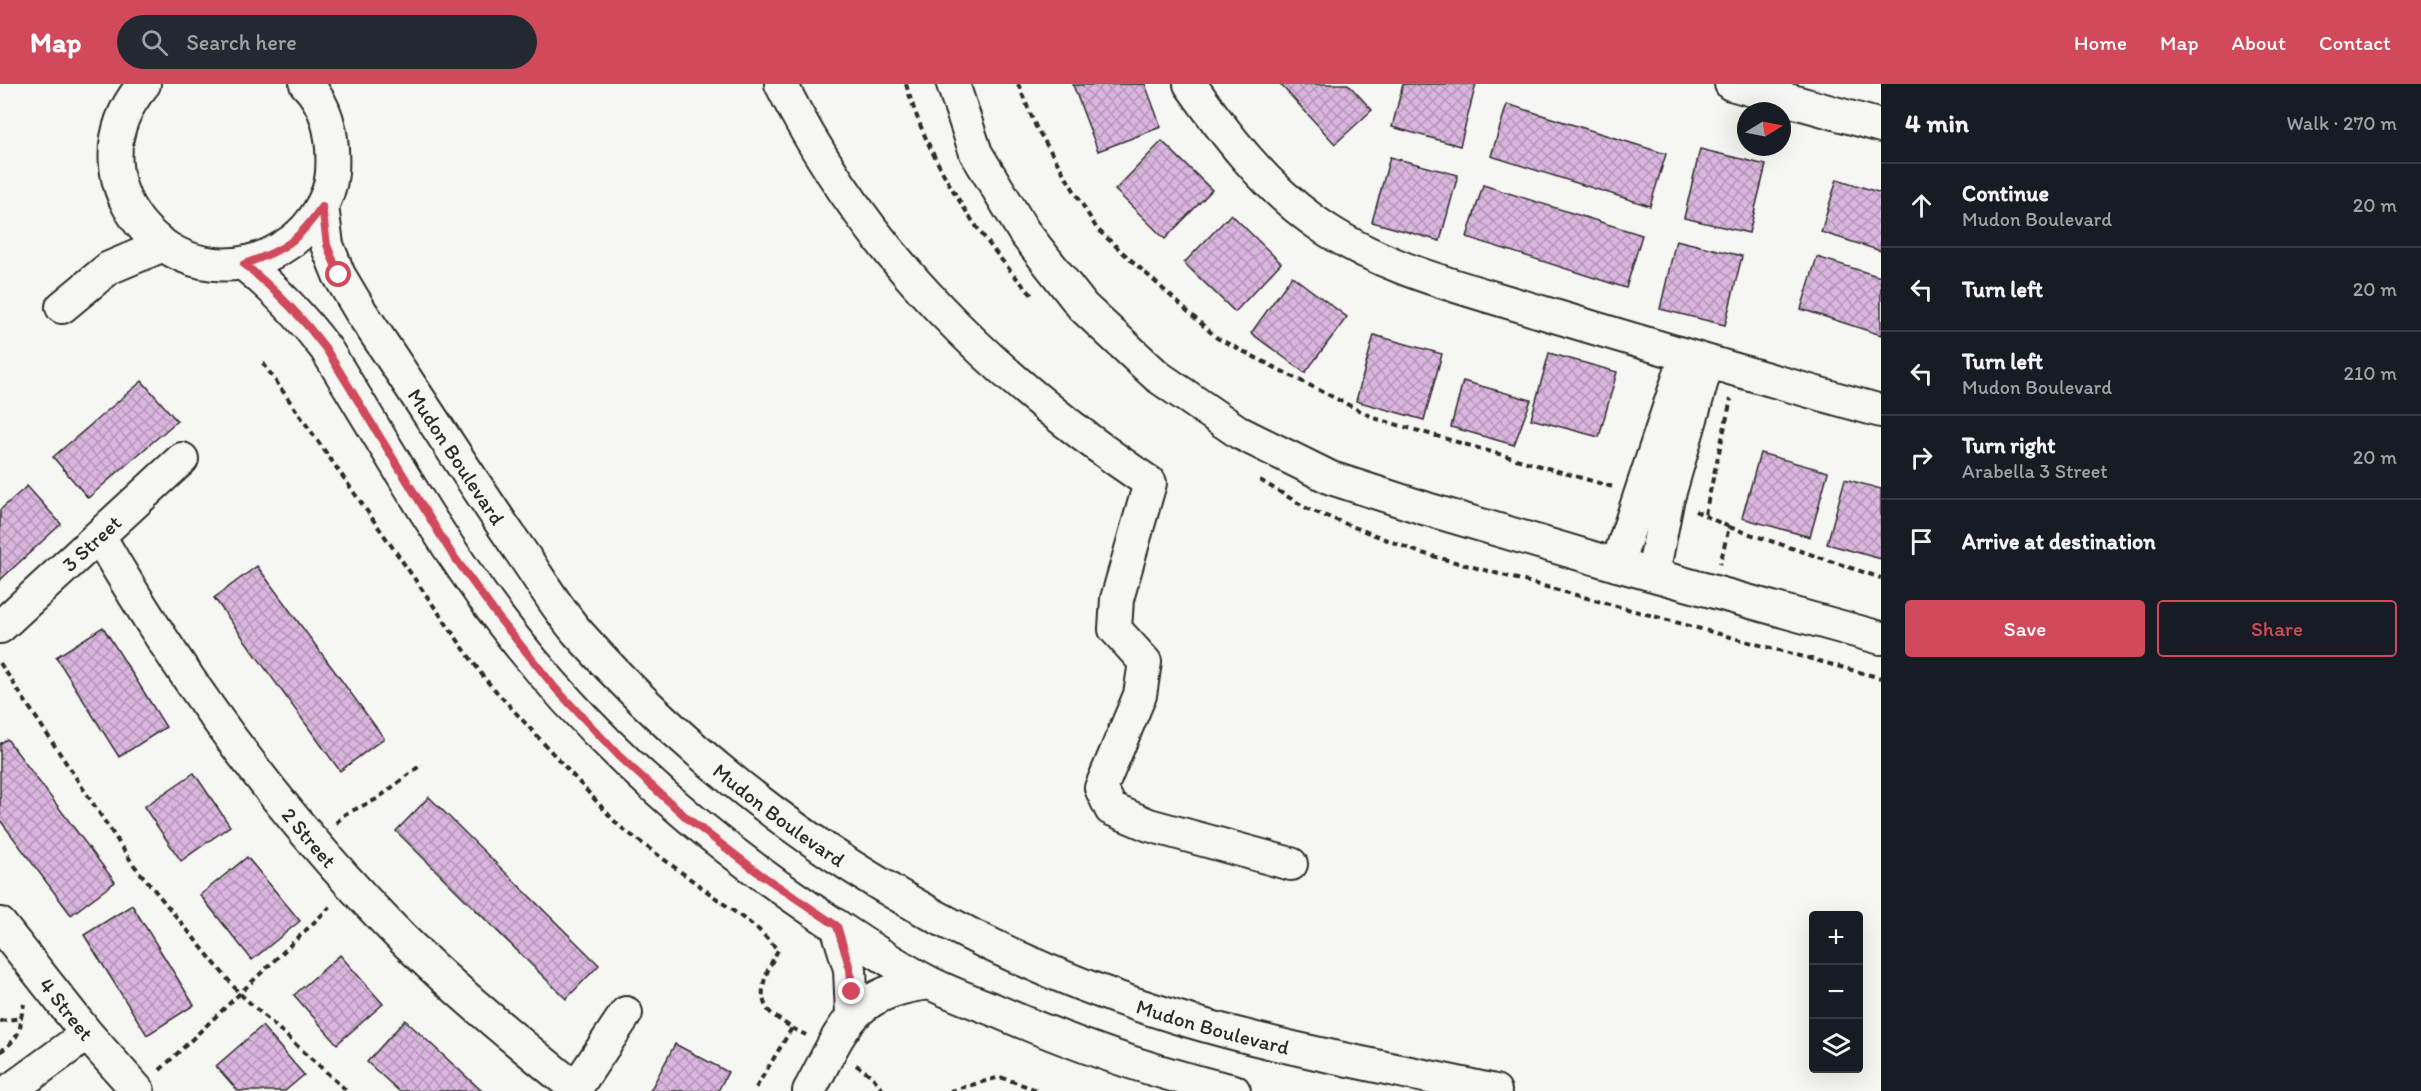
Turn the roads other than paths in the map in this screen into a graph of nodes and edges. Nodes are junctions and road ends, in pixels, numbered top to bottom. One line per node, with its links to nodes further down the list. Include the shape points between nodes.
1 (306, 84): 8 (street)
2 (324, 84): 8 (street)
3 (781, 84): 24 (street, via 848,199 941,311 1023,389 1150,483 1117,599 1115,629 1145,662 1140,695 1101,788 1111,809 1149,825)
4 (953, 84): 20 (street, via 976,153 1024,232 1083,307 1157,376 1240,433 1331,478)
5 (1190, 84): 16 (street, via 1227,137 1267,183 1314,222 1367,253 1423,276)
6 (1731, 84): 9 (street)
7 (136, 88): 11 (street, via 121,122 116,152 119,182)
8 (327, 117): 10 (street, via 332,177)
9 (1881, 126)
10 (322, 206): 13 (street, via 303,233 276,253); 36 (street, Mudon Boulevard, via 327,245 361,312 502,526 578,632 671,727 756,799 846,864 947,923 1060,976 1179,1018)
11 (129, 210): 12 (street); 14 (street)
12 (161, 246): 13 (street, via 187,259); 14 (street, via 125,259)
13 (244, 264): 26 (street, via 275,289 326,349 450,551 556,689 619,756 687,818)
14 (94, 279): 15 (street)
15 (62, 307)
16 (1696, 360): 17 (street); 20 (street); 21 (street)
17 (1881, 411)
18 (182, 459): 19 (street, 3 Street)
19 (99, 536): 22 (street, 3 Street); 32 (street, 2 Street, via 137,602 221,727 315,845 459,992)
20 (1617, 566): 21 (street)
21 (1653, 574): 23 (street)
22 (0, 627)
23 (1881, 638)
24 (1292, 864)
25 (0, 924): 30 (street, 4 Street)
26 (837, 926): 27 (street); 29 (street, via 850,969)
27 (929, 983): 29 (street, via 888,991); 35 (street, via 1114,1057)
28 (626, 1013): 32 (street)
29 (852, 1014): 34 (street)
30 (87, 1034): 31 (street, 4 Street); 33 (street)
31 (147, 1083)
32 (575, 1090)
33 (9, 1091)
34 (809, 1091)
35 (1233, 1091)
36 (1495, 1091)

